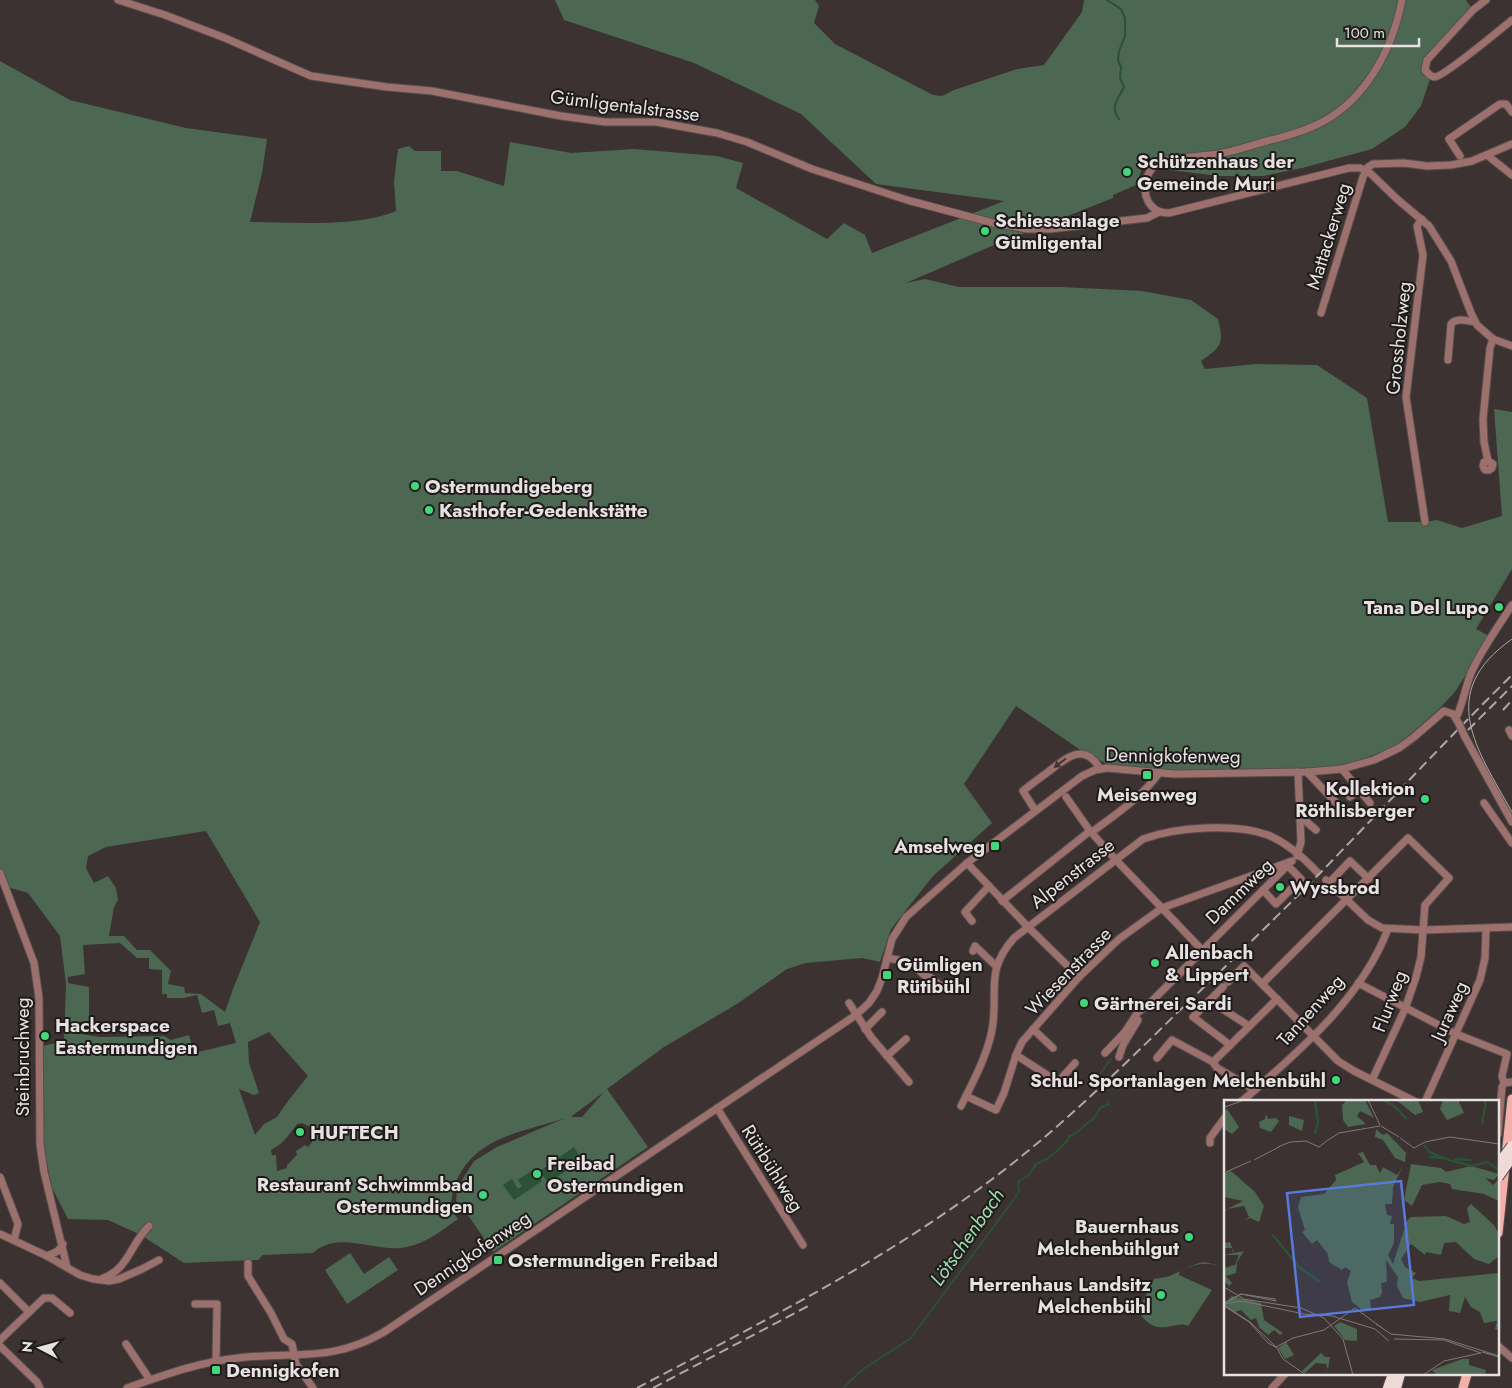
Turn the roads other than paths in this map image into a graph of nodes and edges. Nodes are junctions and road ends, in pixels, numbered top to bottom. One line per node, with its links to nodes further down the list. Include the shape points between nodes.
1 (118, 0): 11 (street, Gümligentalstrasse, via 216,35 311,76 432,91 561,116 605,122 656,122 717,133 907,200 993,223 1050,229 1147,218)
2 (1402, 0): 11 (street, via 1387,50 1357,96 1346,106 1321,123 1299,132 1232,151 1159,162 1149,172 1144,187 1148,200)
3 (1486, 0): 4 (street, via 1427,60 1429,75 1440,75)
4 (1512, 20)
5 (1512, 112): 8 (street, via 1506,104 1500,104 1449,139)
6 (1512, 144): 7 (street, Gümligentalstrasse)
7 (1487, 155): 9 (street, Gümligentalstrasse, via 1438,166 1373,164); 10 (street)
8 (1460, 156)
9 (1366, 170): 11 (street, Gümligentalstrasse, via 1349,168 1181,210); 12 (street); 13 (street, Mattackerweg)
10 (1512, 175)
11 (1160, 212)
12 (1422, 219): 14 (street, via 1447,252); 19 (street, Grossholzweg, via 1417,226 1424,255 1406,397)
13 (1321, 313)
14 (1476, 322): 15 (street, via 1480,329); 17 (street, via 1453,321)
15 (1494, 338): 16 (street); 18 (street, via 1490,348 1483,419)
16 (1512, 346)
17 (1448, 360)
18 (1488, 460)
19 (1425, 522)
20 (1512, 605): 21 (street, via 1475,665)
21 (1457, 721): 23 (street, Dennigkofenweg, via 1451,712 1443,712 1399,748 1374,760); 35 (street, bridge)
22 (1100, 769): 26 (street, Dennigkofenweg); 33 (street, Dennigkofenweg, via 1078,778); 33 (street, one-way to 33, via 1090,756 1069,756 1024,791)
23 (1342, 769): 25 (street, Dennigkofenweg); 27 (street)
24 (1298, 772): 25 (street, Dennigkofenweg); 26 (street, Dennigkofenweg); 34 (street, Dammweg)
25 (1307, 772): 32 (street)
26 (1159, 773): 37 (street, via 1131,802)
27 (1358, 789): 29 (street); 30 (street)
28 (1066, 797): 37 (street)
29 (1350, 797)
30 (1370, 803)
31 (1484, 803): 38 (street)
32 (1340, 807)
33 (1035, 810): 41 (street, Dennigkofenweg)
34 (1300, 816): 36 (street); 39 (street, Dammweg)
35 (1512, 822)
36 (1316, 830)
37 (1091, 831): 40 (street); 49 (street)
38 (1512, 843)
39 (1298, 854): 40 (street, Alpenstrasse, via 1269,836 1254,831 1190,829 1157,833 1143,839); 42 (street, Dammweg); 43 (street, Alpenstrasse)
40 (1116, 860): 50 (street); 52 (street, Alpenstrasse)
41 (967, 863): 46 (street); 59 (street, Dennigkofenweg, via 903,920 892,939)
42 (1290, 864): 47 (street, Dammweg); 47 (street, via 1301,879 1276,904); 50 (street, Wiesenstrasse)
43 (1317, 872)
44 (0, 873): 110 (street, Steinbruchweg, via 34,964 39,998 40,1144)
45 (1369, 879): 48 (street); 48 (street, via 1350,861 1327,882); 56 (street, Flurweg, via 1408,838 1428,856 1448,878 1425,905)
46 (988, 886): 49 (street); 51 (street, via 965,912)
47 (1263, 890): 57 (street, Dammweg)
48 (1346, 900): 54 (street, via 1372,923); 63 (street)
49 (1002, 901): 52 (street)
50 (1162, 908): 57 (street); 61 (street, Wiesenstrasse, via 1119,939)
51 (972, 921)
52 (1028, 928): 60 (street, Alpenstrasse, via 1006,947); 61 (street)
53 (1512, 928): 55 (street)
54 (1388, 929): 56 (street); 62 (street, Tannenweg)
55 (1486, 929): 56 (street); 75 (street, Juraweg, via 1480,980)
56 (1423, 930): 69 (street, Flurweg, via 1419,969)
57 (1202, 950): 67 (street, Dammweg)
58 (973, 951): 60 (street, via 975,946)
59 (887, 958): 64 (street, via 910,962 940,986); 71 (street, Dennigkofenweg, via 877,991)
60 (996, 966): 91 (street, Alpenstrasse, via 992,1030)
61 (1079, 977): 74 (street, Wiesenstrasse)
62 (1358, 983): 69 (street); 76 (street, Tannenweg)
63 (1262, 984): 65 (street); 78 (street, via 1244,966 1193,1017)
64 (949, 985)
65 (1277, 999): 72 (street); 76 (street)
66 (849, 1002): 71 (street)
67 (1148, 1005): 80 (street, Dammweg, via 1138,1012 1125,1032); 83 (street)
68 (1221, 1008): 72 (street)
69 (1405, 1009): 75 (street); 87 (street, Flurweg)
70 (882, 1012): 73 (street)
71 (856, 1015): 73 (street); 97 (street, Dennigkofenweg)
72 (1249, 1026): 78 (street)
73 (865, 1029): 82 (street)
74 (1033, 1029): 79 (street); 81 (street, Wiesenstrasse)
75 (1456, 1034): 89 (street, via 1507,1054 1502,1076); 95 (street, Juraweg)
76 (1313, 1036): 87 (street, via 1338,1061); 90 (street, Tannenweg)
77 (906, 1038): 82 (street)
78 (1230, 1045): 85 (street)
79 (1053, 1048)
80 (1104, 1053)
81 (1016, 1055): 86 (street, via 1058,1082); 91 (street, Wiesenstrasse, via 996,1110)
82 (887, 1056): 88 (street)
83 (1119, 1057)
84 (1158, 1058): 85 (street, via 1172,1040)
85 (1213, 1062): 90 (street, via 1217,1068)
86 (1075, 1063)
87 (1372, 1080): 94 (street)
88 (909, 1082)
89 (1508, 1082): 98 (street, via 1502,1087)
90 (1255, 1090): 93 (street, Tannenweg)
91 (966, 1096): 96 (street, Alpenstrasse)
92 (1512, 1099): 106 (main road)
93 (1243, 1100)
94 (1412, 1100)
95 (1426, 1100)
96 (961, 1106)
97 (717, 1108): 111 (street, Rütibühlweg); 125 (street, Dennigkofenweg, via 374,1338 338,1351)
98 (1500, 1110)
99 (1224, 1119): 100 (street)
100 (1210, 1143)
101 (1512, 1146): 103 (highway, bridge)
102 (1512, 1157): 104 (highway, bridge)
103 (1500, 1162)
104 (1500, 1174)
105 (0, 1177): 109 (street, via 18,1224)
106 (1500, 1214)
107 (149, 1226): 116 (street, via 120,1268)
108 (0, 1234): 109 (street)
109 (14, 1240): 112 (street)
110 (63, 1244): 112 (street, via 58,1251); 115 (street, Steinbruchweg)
111 (803, 1245)
112 (47, 1256): 115 (street)
113 (159, 1260): 116 (street, via 119,1279)
114 (248, 1263): 125 (street, via 248,1276 284,1339 292,1344)
115 (67, 1267): 116 (street, via 85,1277)
116 (100, 1279)
117 (0, 1283): 119 (street)
118 (195, 1304): 127 (street, via 217,1304)
119 (29, 1312): 120 (street, via 48,1297); 121 (street)
120 (70, 1313)
121 (0, 1340)
122 (126, 1344): 131 (street)
123 (0, 1346): 132 (street)
124 (1500, 1348): 126 (street)
125 (293, 1355): 127 (street, Dennigkofenweg); 134 (street)
126 (1512, 1358)
127 (216, 1361): 131 (street, Dennigkofenweg)
128 (1283, 1376): 135 (street)
129 (1392, 1376): 136 (highway)
130 (1467, 1376): 137 (main road)
131 (150, 1380): 133 (street, Dennigkofenweg)
132 (40, 1388)
133 (128, 1388)
134 (313, 1388)
135 (1272, 1388)
136 (1388, 1388)
137 (1463, 1388)

